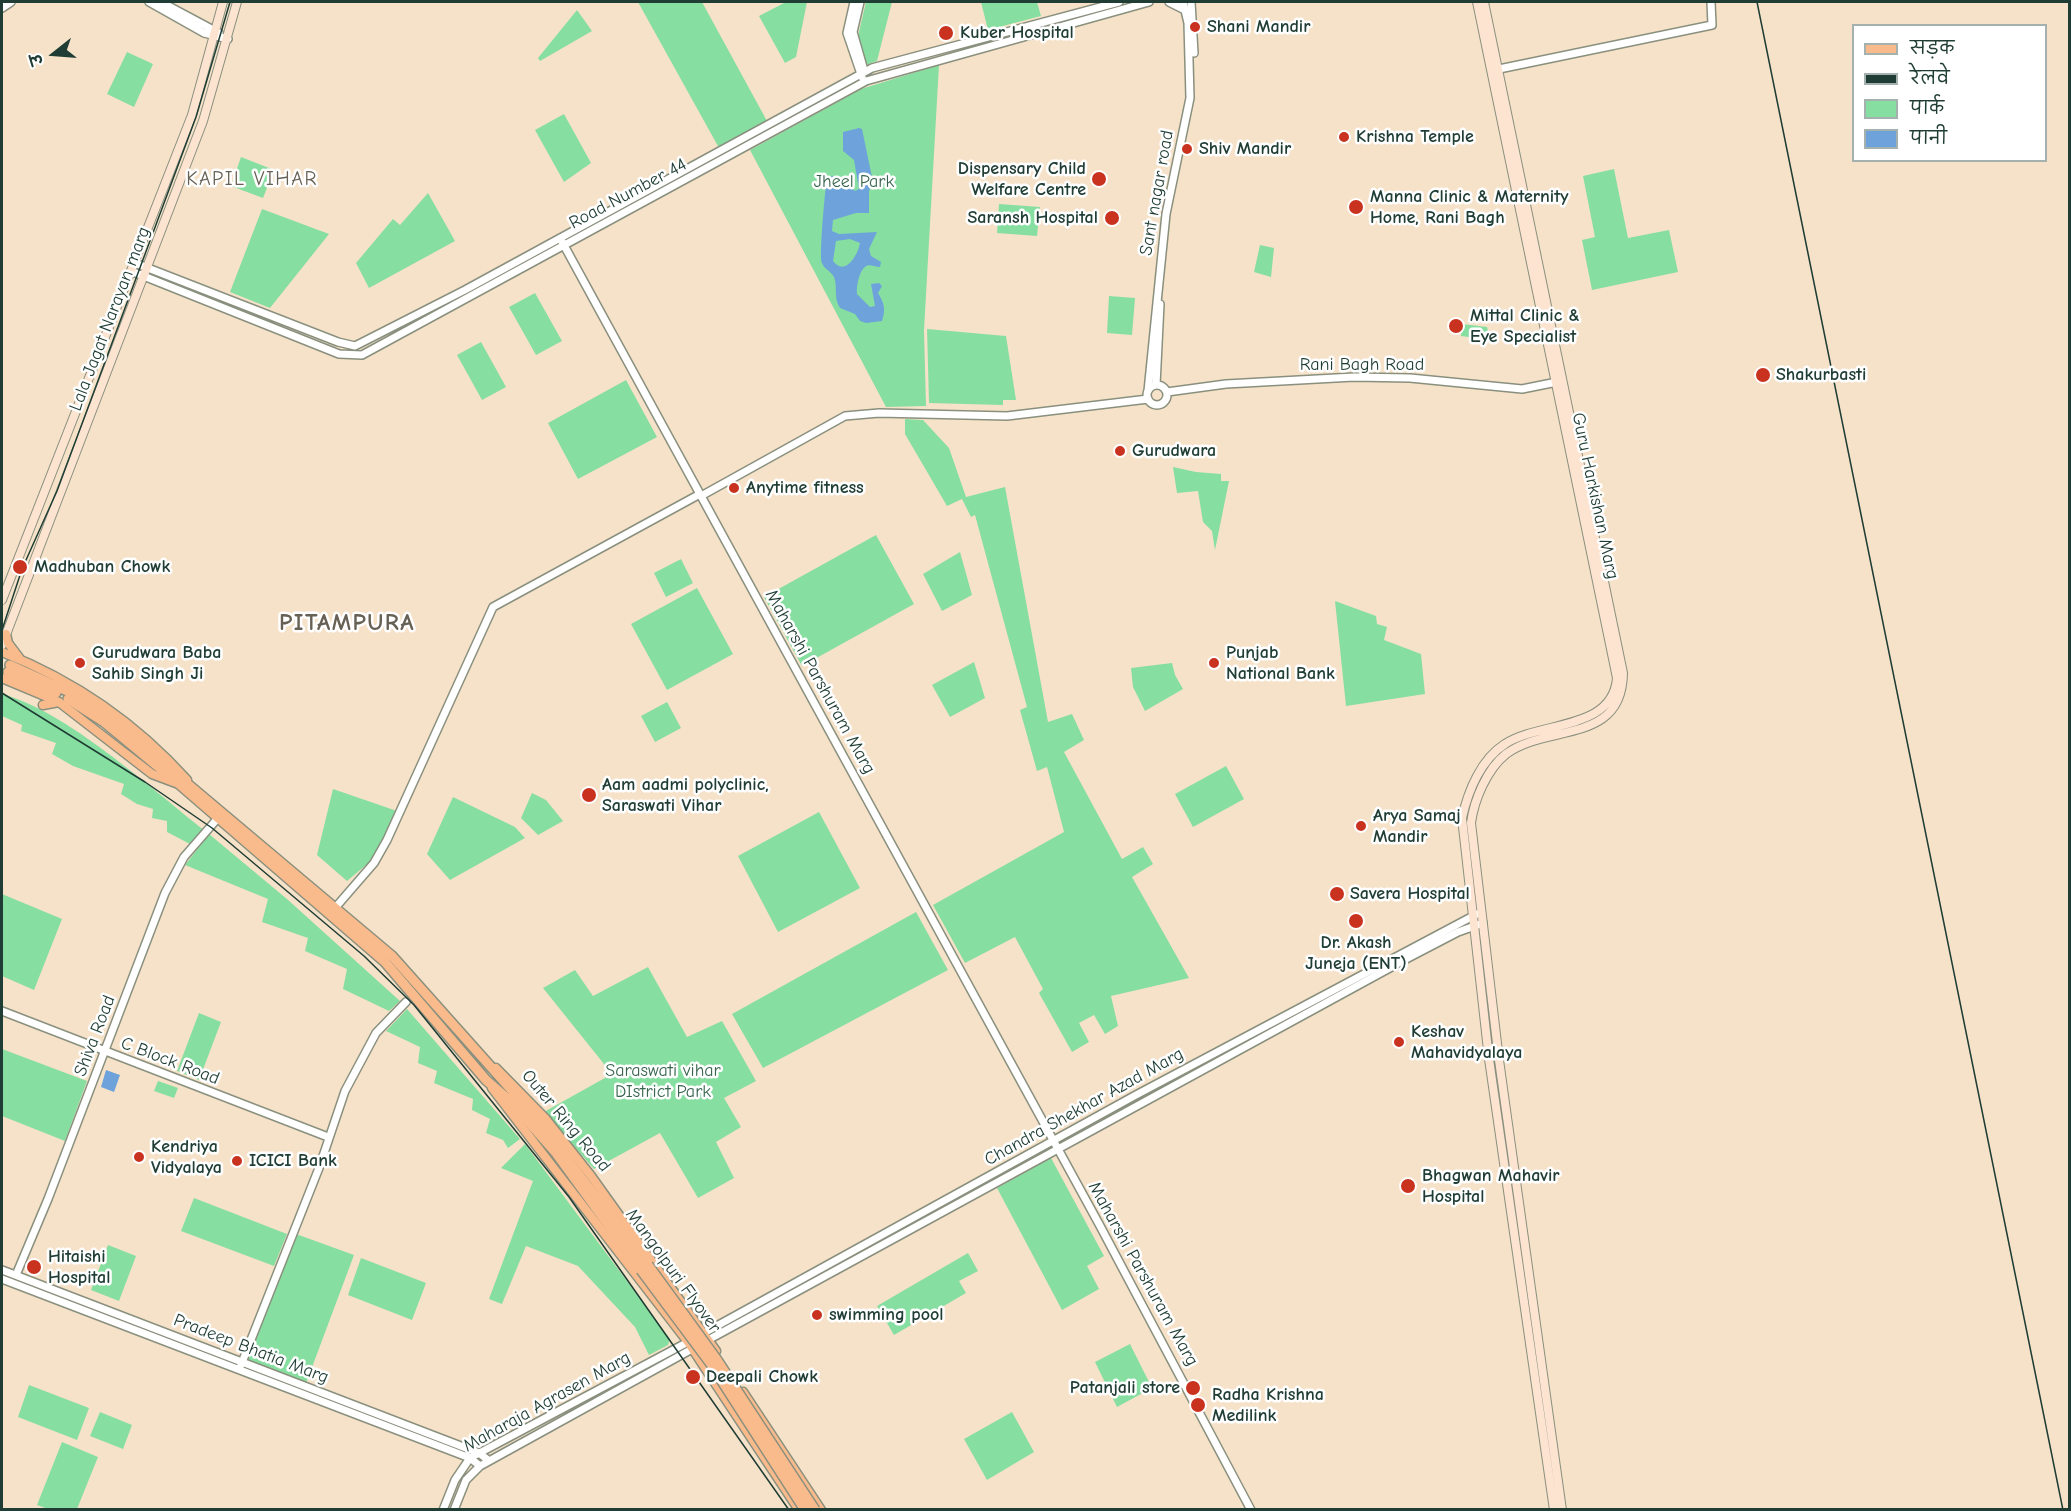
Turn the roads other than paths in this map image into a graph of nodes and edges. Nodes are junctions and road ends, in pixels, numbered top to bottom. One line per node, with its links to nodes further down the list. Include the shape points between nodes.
1 (11, 2): 16 (street)
2 (149, 2): 18 (street)
3 (161, 2): 18 (street)
4 (223, 2): 18 (main road, Lala Jagat Narayan marg)
5 (237, 2): 19 (main road, Lala Jagat Narayan marg)
6 (854, 2): 21 (street, via 847,33)
7 (860, 2): 21 (street, via 853,32)
8 (1119, 2): 21 (street, Road Number 44, via 888,63)
9 (1149, 2): 21 (street, Road Number 44)
10 (1169, 2): 17 (street)
11 (1183, 2): 17 (street, Sant nagar road)
12 (1191, 2): 28 (street, Sant nagar road, via 1195,92 1170,210)
13 (1477, 2): 20 (main road, Guru Harkishan Marg)
14 (1484, 2): 20 (main road, Guru Harkishan Marg)
15 (1711, 2): 20 (street, via 1712,25)
16 (2, 8)
17 (1187, 12): 30 (street, Sant nagar road, via 1190,98 1166,214)
18 (216, 34): 19 (street); 23 (main road, Lala Jagat Narayan marg, via 192,115)
19 (228, 39): 24 (main road, Lala Jagat Narayan marg, via 203,121)
20 (1497, 71): 27 (main road, Guru Harkishan Marg); 44 (main road, Guru Harkishan Marg, via 1623,683 1618,703 1603,719 1511,751 1492,770 1475,806 1472,823)
21 (864, 77): 22 (street, Road Number 44)
22 (562, 241): 24 (street, Road Number 44, via 355,346); 26 (street, Road Number 44, via 370,352 355,356 339,354); 31 (street, Maharshi Parshuram Marg)
23 (135, 262): 24 (street, Road Number 44); 25 (main road, Lala Jagat Narayan marg)
24 (147, 267): 26 (main road, Lala Jagat Narayan marg)
25 (131, 271): 26 (street, Road Number 44); 32 (main road, Lala Jagat Narayan marg)
26 (144, 276): 33 (main road, Lala Jagat Narayan marg)
27 (1557, 382): 29 (street, Rani Bagh Road, via 1522,389 1354,377 1226,384); 45 (main road, Guru Harkishan Marg, via 1617,682 1610,702 1599,712 1508,742 1482,768 1462,818)
28 (1156, 385): 29 (street); 30 (street)
29 (1167, 392): 30 (street, via 1160,405 1153,405)
30 (1148, 395): 31 (street, via 1006,416 845,416)
31 (700, 495): 43 (street, via 492,607 387,840 375,862); 55 (street, Maharshi Parshuram Marg)
32 (2, 600)
33 (6, 634): 34 (main road, Lala Jagat Narayan marg); 36 (main road)
34 (2, 645)
35 (2, 652): 36 (main road)
36 (22, 661): 41 (main road, via 71,684 112,711 166,756)
37 (6, 672): 38 (main road); 40 (highway, Outer Ring Road, via 63,696 104,722); 41 (highway, Outer Ring Road, via 67,691 108,717)
38 (59, 702): 39 (main road); 40 (main road, via 152,774)
39 (43, 705)
40 (179, 784): 42 (highway, Outer Ring Road)
41 (194, 787): 43 (highway, Outer Ring Road)
42 (218, 818): 50 (street, Shiva Road, via 172,877); 52 (highway, Outer Ring Road, via 385,962)
43 (335, 908): 51 (highway, Outer Ring Road, via 392,956)
44 (1481, 913): 45 (street, Chandra Shekhar Azad Marg); 46 (main road, Guru Harkishan Marg)
45 (1472, 916): 47 (main road, Guru Harkishan Marg); 55 (street, Chandra Shekhar Azad Marg)
46 (1483, 922): 47 (street, Chandra Shekhar Azad Marg); 58 (main road, Guru Harkishan Marg)
47 (1473, 926): 56 (street, Chandra Shekhar Azad Marg); 59 (main road, Guru Harkishan Marg)
48 (406, 1002): 54 (street, via 376,1033 361,1058)
49 (2, 1011): 50 (street, C Block Road)
50 (105, 1052): 54 (street, C Block Road); 62 (street, Shiva Road)
51 (489, 1062): 53 (highway, Mangolpuri Flyover); 64 (main road, Outer Ring Road, via 546,1118)
52 (486, 1080): 53 (highway, Mangolpuri Flyover); 65 (main road, Outer Ring Road)
53 (514, 1099): 82 (highway, Mangolpuri Flyover, bridge, via 711,1364); 83 (highway, Mangolpuri Flyover, bridge, via 578,1170 717,1360)
54 (327, 1137): 69 (street)
55 (1054, 1140): 56 (street, Maharshi Parshuram Marg); 57 (street, Chandra Shekhar Azad Marg)
56 (1058, 1149): 60 (street, Chandra Shekhar Azad Marg); 85 (street, Maharshi Parshuram Marg)
57 (948, 1198): 60 (street); 66 (street, Chandra Shekhar Azad Marg)
58 (1520, 1203): 59 (main road); 87 (main road, Guru Harkishan Marg)
59 (1510, 1204): 86 (main road, Guru Harkishan Marg)
60 (952, 1207): 66 (street, Chandra Shekhar Azad Marg)
61 (2, 1270): 62 (street, Pradeep Bhatia Marg)
62 (16, 1275): 69 (street, Pradeep Bhatia Marg)
63 (2, 1279): 71 (street, Pradeep Bhatia Marg)
64 (677, 1295): 65 (main road, via 665,1297); 67 (main road, Outer Ring Road)
65 (661, 1307): 68 (main road, Outer Ring Road)
66 (737, 1318): 67 (street, Chandra Shekhar Azad Marg)
67 (706, 1336): 73 (main road, Outer Ring Road)
68 (690, 1345): 70 (street, Maharaja Agrasen Marg); 72 (street, Maharaja Agrasen Marg); 74 (main road, Outer Ring Road)
69 (242, 1362): 71 (street); 75 (street, Pradeep Bhatia Marg)
70 (636, 1369): 72 (street); 75 (street, Maharaja Agrasen Marg)
71 (239, 1370): 76 (street, Pradeep Bhatia Marg)
72 (641, 1376): 77 (street, Maharaja Agrasen Marg)
73 (760, 1417): 74 (main road); 84 (main road, Outer Ring Road)
74 (744, 1427): 81 (main road, Outer Ring Road)
75 (479, 1453): 76 (street, Maharaja Agrasen Marg); 77 (street, Pradeep Bhatia Marg)
76 (470, 1458): 78 (street, Pradeep Bhatia Marg); 79 (street, Maharaja Agrasen Marg)
77 (488, 1460): 78 (street, Maharaja Agrasen Marg)
78 (480, 1466): 80 (street, Maharaja Agrasen Marg, via 466,1480)
79 (443, 1509)
80 (454, 1509)
81 (799, 1509)
82 (805, 1509)
83 (815, 1509)
84 (820, 1509)
85 (1251, 1509)
86 (1554, 1509)
87 (1562, 1509)

